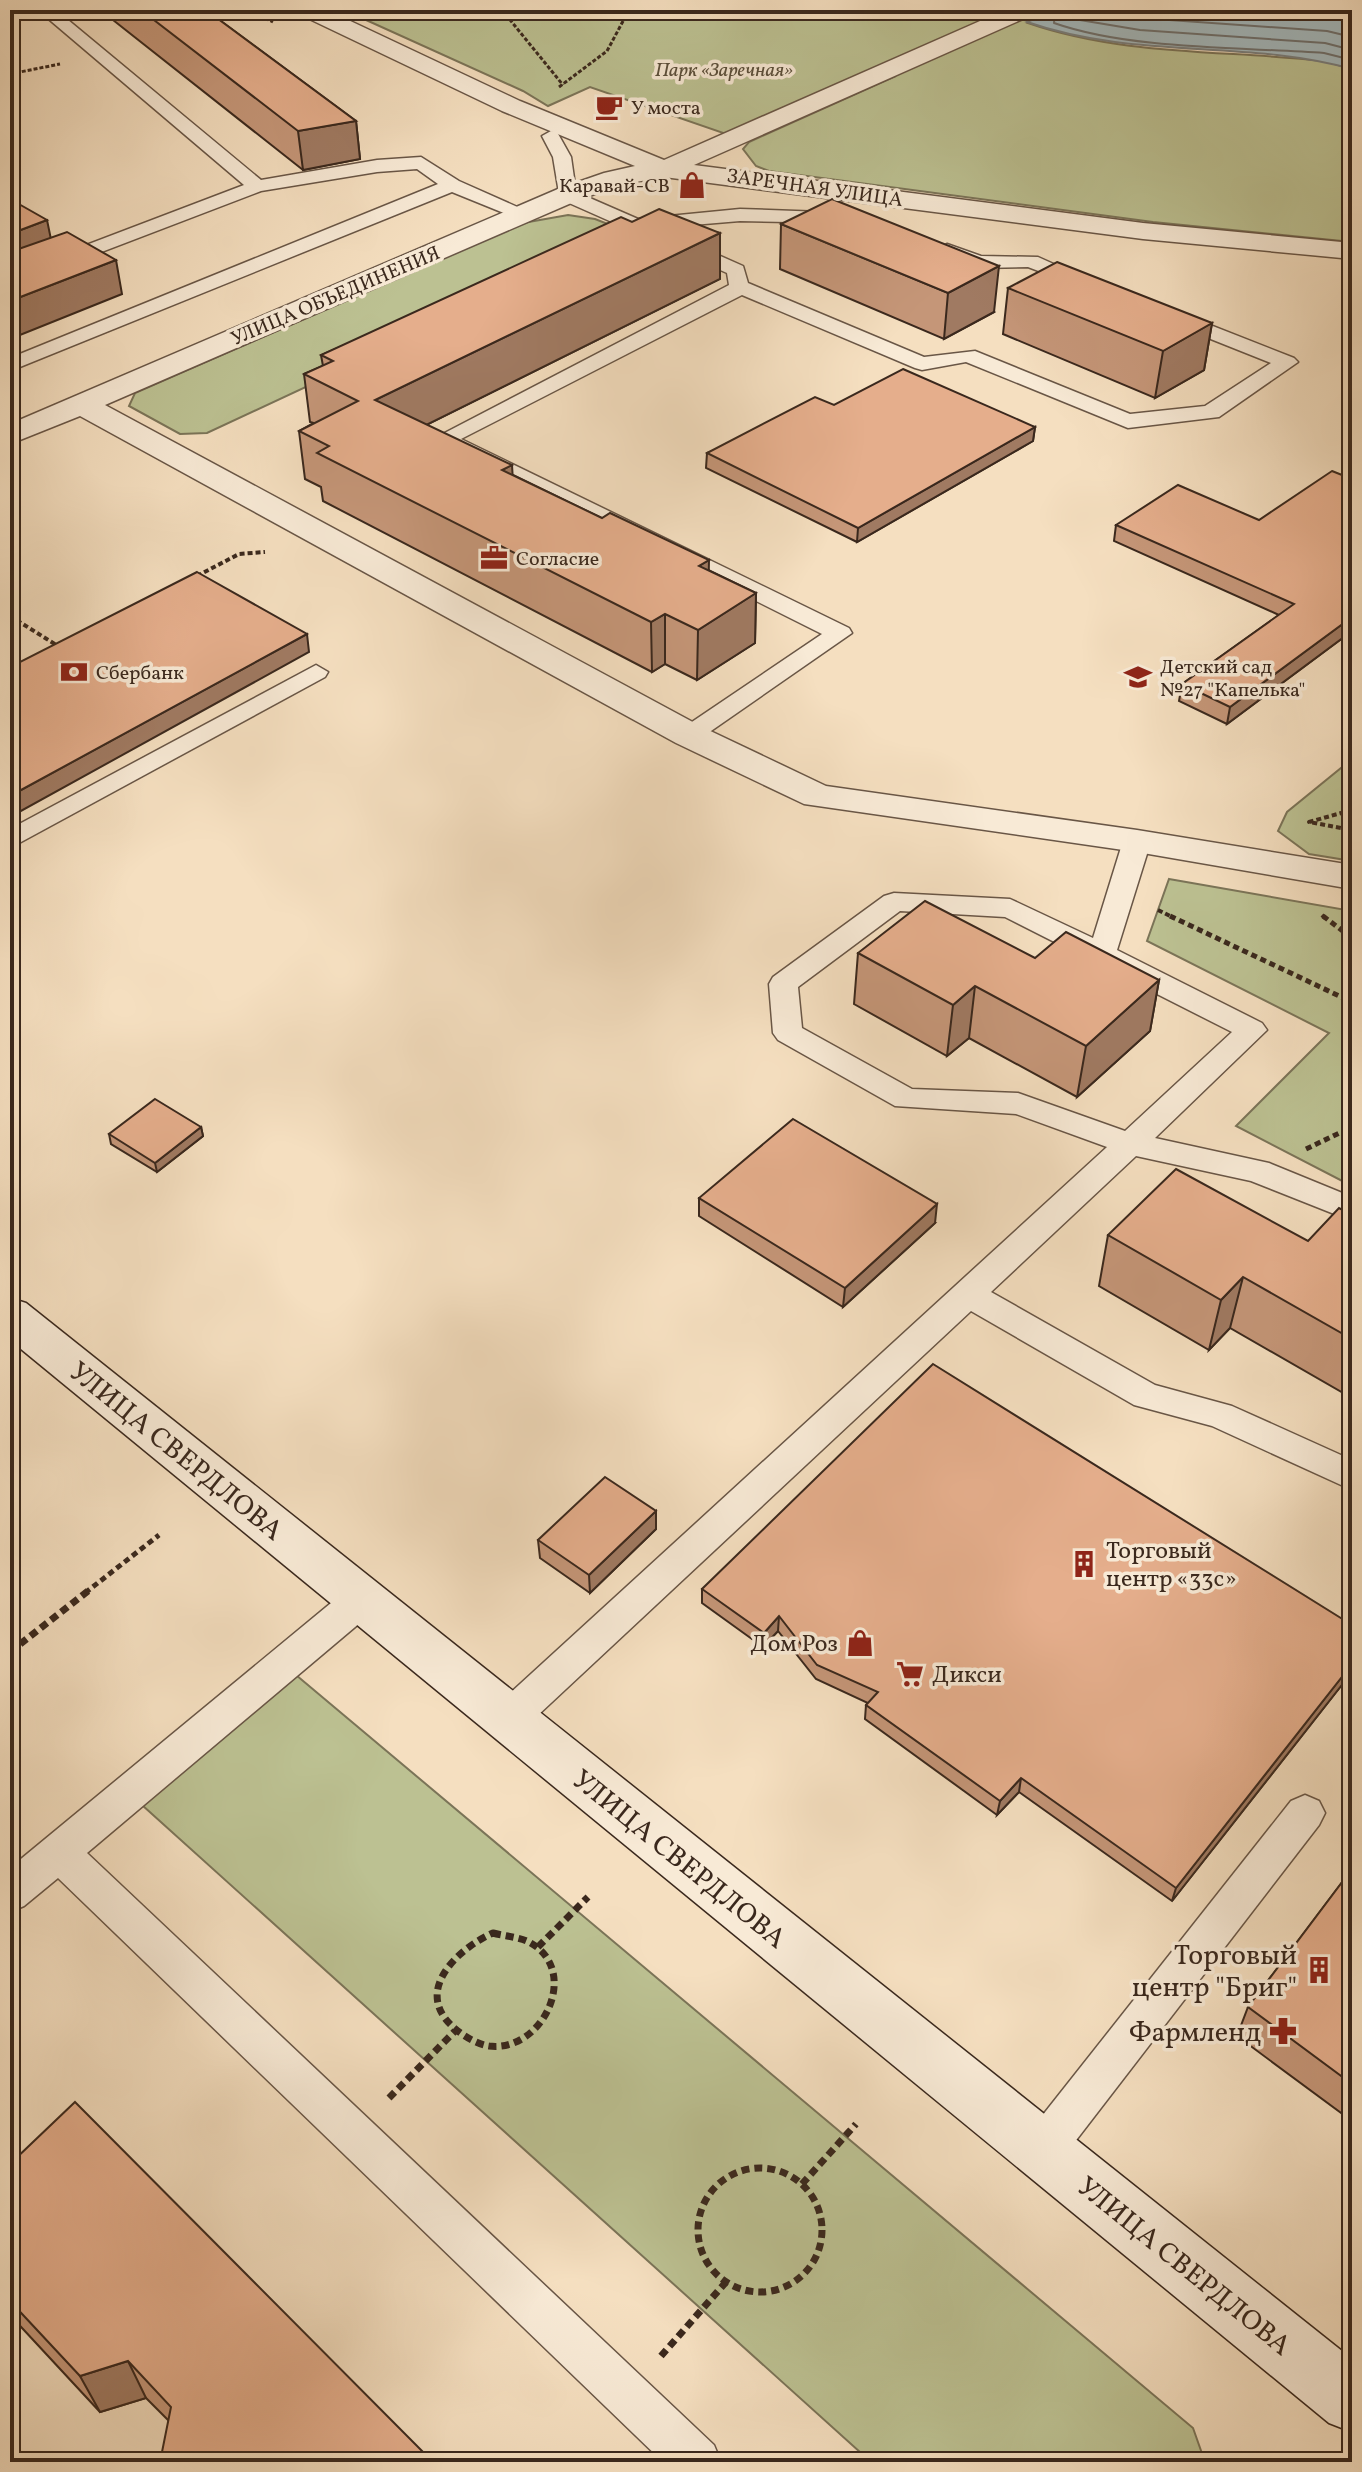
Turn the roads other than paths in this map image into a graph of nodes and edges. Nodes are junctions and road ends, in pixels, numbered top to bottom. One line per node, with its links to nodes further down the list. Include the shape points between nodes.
1 (46, 10): 7 (lane)
2 (309, 10): 5 (street, ЗАРЕЧНАЯ УЛИЦА, via 511,106)
3 (1024, 10): 5 (street)
4 (551, 136): 8 (lane, via 562,157)
5 (664, 169): 8 (street, УЛИЦА ОБЪЕДИНЕНИЯ, via 613,178); 13 (street, ЗАРЕЧНАЯ УЛИЦА, via 1143,231)
6 (452, 185): 7 (lane, via 421,163); 9 (lane); 18 (lane)
7 (257, 186): 14 (lane)
8 (567, 195): 9 (street, УЛИЦА ОБЪЕДИНЕНИЯ); 11 (lane)
9 (523, 214): 19 (street, УЛИЦА ОБЪЕДИНЕНИЯ)
10 (869, 218): 11 (lane, via 749,212)
11 (635, 225): 15 (lane, via 736,270)
12 (924, 240): 16 (lane, via 979,262 1031,261)
13 (1352, 251)
14 (10, 281)
15 (739, 286): 17 (lane, via 922,364 968,355 1128,421 1211,412 1287,362); 22 (lane, via 444,439 840,633)
16 (1102, 289)
17 (1145, 306)
18 (10, 365)
19 (81, 404): 20 (street, УЛИЦА ОБЪЕДИНЕНИЯ); 22 (street)
20 (10, 435)
21 (316, 672): 23 (lane)
22 (689, 735): 24 (street, via 817,796)
23 (10, 840)
24 (1137, 841): 25 (street); 26 (lane)
25 (1352, 877)
26 (1102, 953): 27 (lane, via 1252,1030); 27 (lane, via 1010,908 894,902 783,984 788,1033 906,1099 1018,1104)
27 (1130, 1144): 28 (lane, via 1258,1171); 29 (lane)
28 (1352, 1210)
29 (968, 1294): 31 (lane, via 1146,1396 1220,1415); 33 (lane)
30 (10, 1315): 32 (street, УЛИЦА СВЕРДЛОВА)
31 (1352, 1476)
32 (361, 1600): 33 (street, УЛИЦА СВЕРДЛОВА); 35 (lane)
33 (508, 1719): 37 (street, УЛИЦА СВЕРДЛОВА)
34 (1305, 1813): 37 (lane)
35 (59, 1853): 36 (lane); 39 (lane)
36 (10, 1893)
37 (1042, 2150): 38 (street, УЛИЦА СВЕРДЛОВА)
38 (1352, 2400)
39 (697, 2462)

